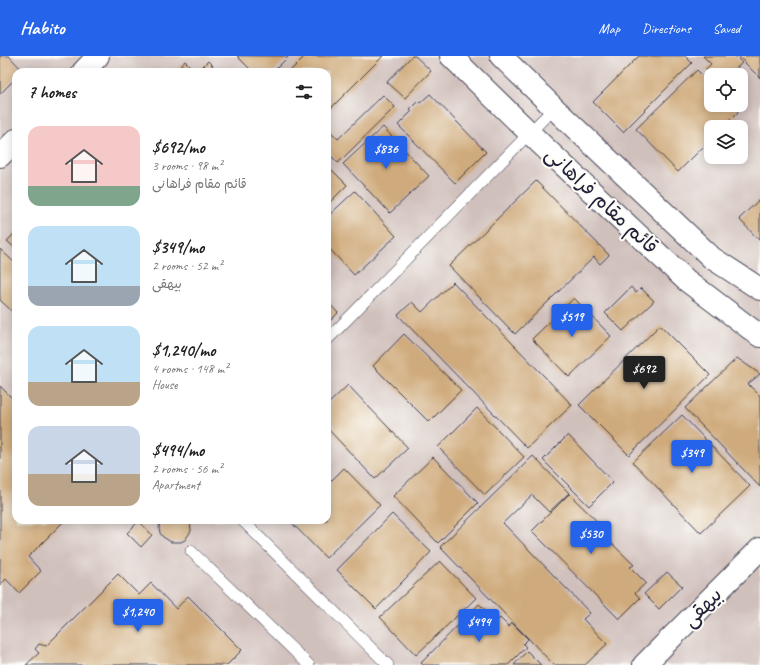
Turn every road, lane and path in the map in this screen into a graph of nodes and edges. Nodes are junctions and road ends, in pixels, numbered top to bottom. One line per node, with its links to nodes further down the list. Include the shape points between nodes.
1 (98, 56): 4 (street)
2 (451, 56): 6 (street, قائم مقام فراهانی)
3 (501, 56): 5 (street, قائم مقام فراهانی)
4 (86, 68)
5 (554, 108): 6 (lane); 9 (street, قائم مقام فراهانی, via 712,258)
6 (530, 133): 10 (lane); 11 (street, قائم مقام فراهانی, via 686,280)
7 (12, 144): 8 (street)
8 (0, 156)
9 (760, 288)
10 (331, 336)
11 (760, 336)
12 (246, 524): 16 (lane)
13 (760, 549): 17 (street, بیهقی)
14 (191, 551): 15 (lane)
15 (309, 665)
16 (388, 665)
17 (644, 665)

